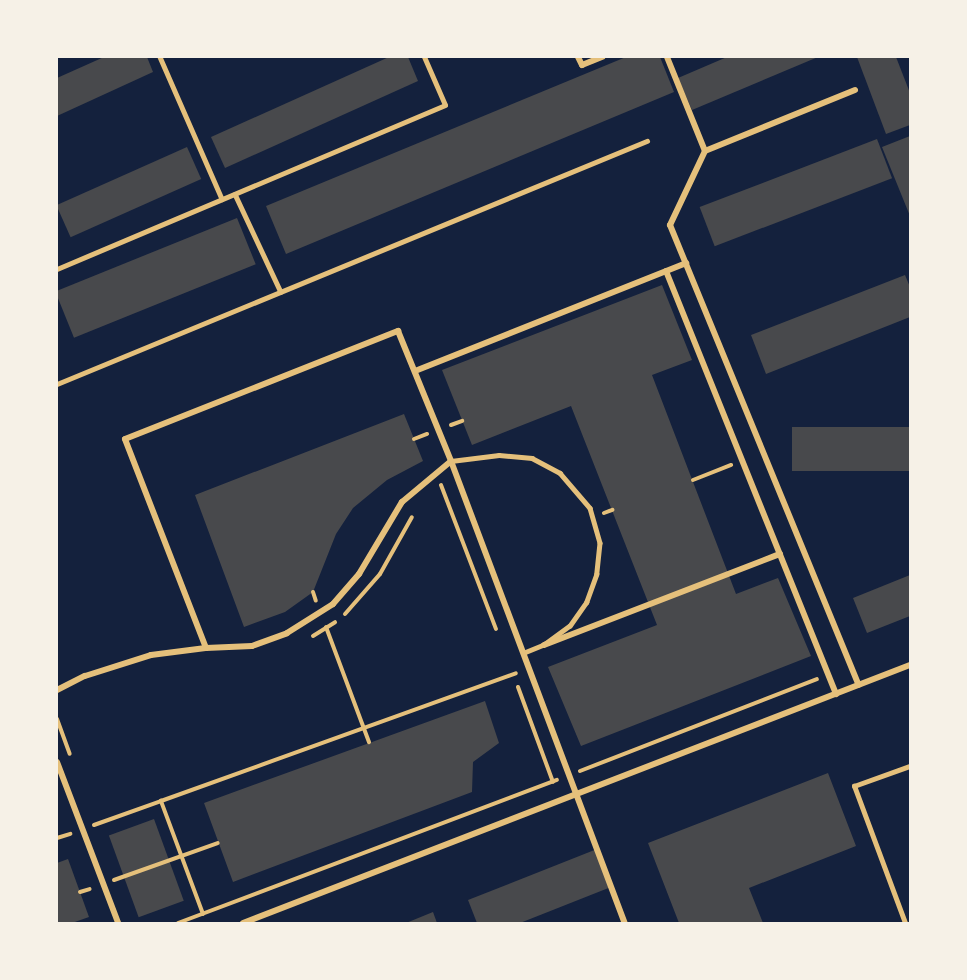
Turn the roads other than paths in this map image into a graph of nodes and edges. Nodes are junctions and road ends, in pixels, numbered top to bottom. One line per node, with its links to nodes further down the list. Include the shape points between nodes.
1 (160, 57): 10 (lane)
2 (424, 57): 9 (lane, via 445,105)
3 (578, 57): 4 (street, via 582,65)
4 (602, 57)
5 (668, 57): 8 (street)
6 (855, 90): 8 (street)
7 (647, 141): 14 (lane)
8 (705, 151): 11 (street, via 670,225)
9 (235, 194): 10 (lane); 14 (lane)
10 (222, 199): 12 (lane)
11 (686, 263): 13 (street); 23 (street)
12 (57, 269)
13 (666, 271): 15 (street); 18 (street)
14 (281, 292): 16 (lane)
15 (415, 371): 17 (street); 20 (street, via 398,331 125,439)
16 (57, 384)
17 (451, 461): 19 (lane, via 499,455 532,458 560,474 590,508 600,543 597,574 587,602 570,626); 20 (street, via 402,502 359,574 333,604 287,633 252,646); 21 (street)
18 (780, 554): 19 (street); 25 (street)
19 (544, 645): 21 (lane)
20 (206, 648): 24 (street, via 151,655 85,676)
21 (524, 653): 28 (street)
22 (910, 665): 23 (street)
23 (859, 685): 25 (street)
24 (57, 690)
25 (836, 694): 28 (street)
26 (57, 762): 29 (street)
27 (910, 766): 32 (lane, via 854,786)
28 (576, 796): 30 (street); 31 (street)
29 (118, 923)
30 (243, 923)
31 (624, 923)
32 (905, 923)

